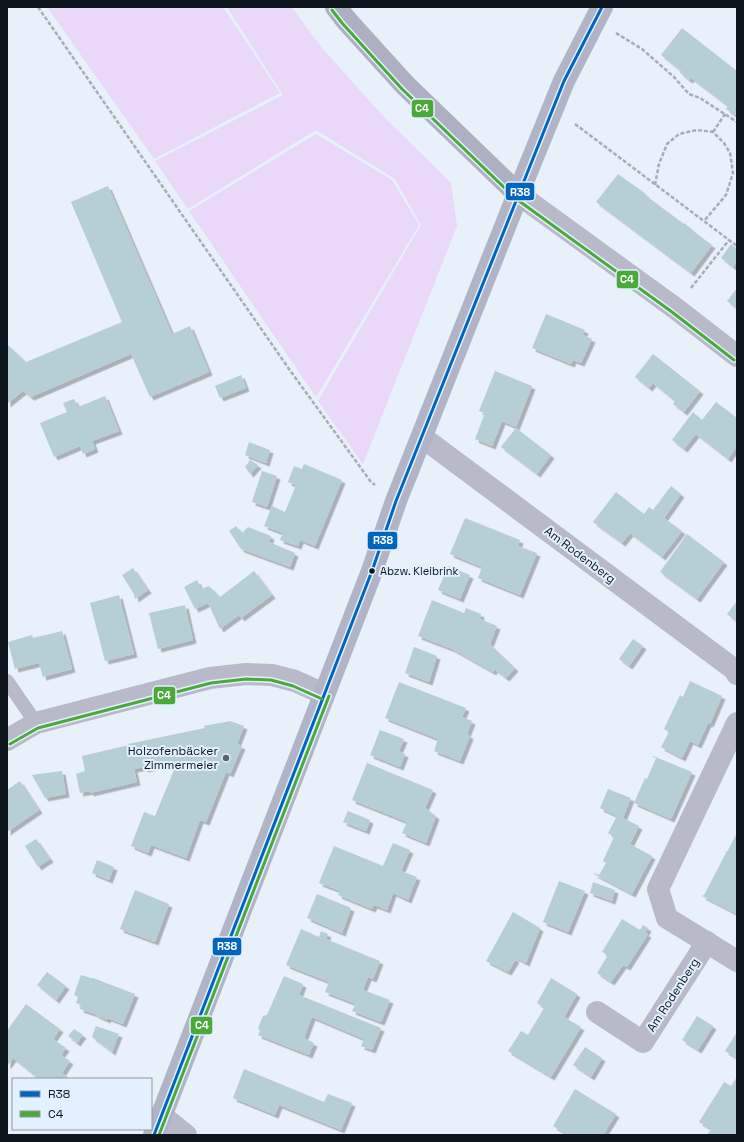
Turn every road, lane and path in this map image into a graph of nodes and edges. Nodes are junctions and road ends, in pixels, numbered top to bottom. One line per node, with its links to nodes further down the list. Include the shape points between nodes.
1 (38, 7): 18 (path, via 289,369 371,482)
2 (336, 7): 11 (main road, via 405,85)
3 (598, 14): 4 (main road); 5 (path, via 674,77 689,94)
4 (553, 107): 10 (path); 11 (main road)
5 (725, 114): 6 (path); 7 (path)
6 (737, 122)
7 (713, 132): 8 (path, via 724,142 730,153); 10 (path, via 697,130 679,134 668,144 659,164)
8 (733, 173): 9 (path); 12 (path, via 726,195)
9 (737, 176)
10 (655, 186): 12 (path)
11 (518, 194): 15 (street); 17 (main road)
12 (704, 221): 13 (path)
13 (729, 240): 14 (path); 15 (path)
14 (737, 246)
15 (675, 308): 16 (street)
16 (737, 356)
17 (422, 437): 18 (main road); 19 (street, Am Rodenberg, via 722,660)
18 (396, 501): 21 (main road)
19 (737, 674)
20 (7, 681): 22 (lane)
21 (324, 694): 22 (street, via 272,675 246,674 210,678); 28 (main road)
22 (36, 723): 24 (street)
23 (737, 723): 25 (street, via 658,889 667,918)
24 (7, 740)
25 (707, 942): 26 (street); 27 (street, Am Rodenberg, via 642,1042)
26 (737, 961)
27 (597, 1012)
28 (157, 1125): 29 (street)
29 (186, 1135)

